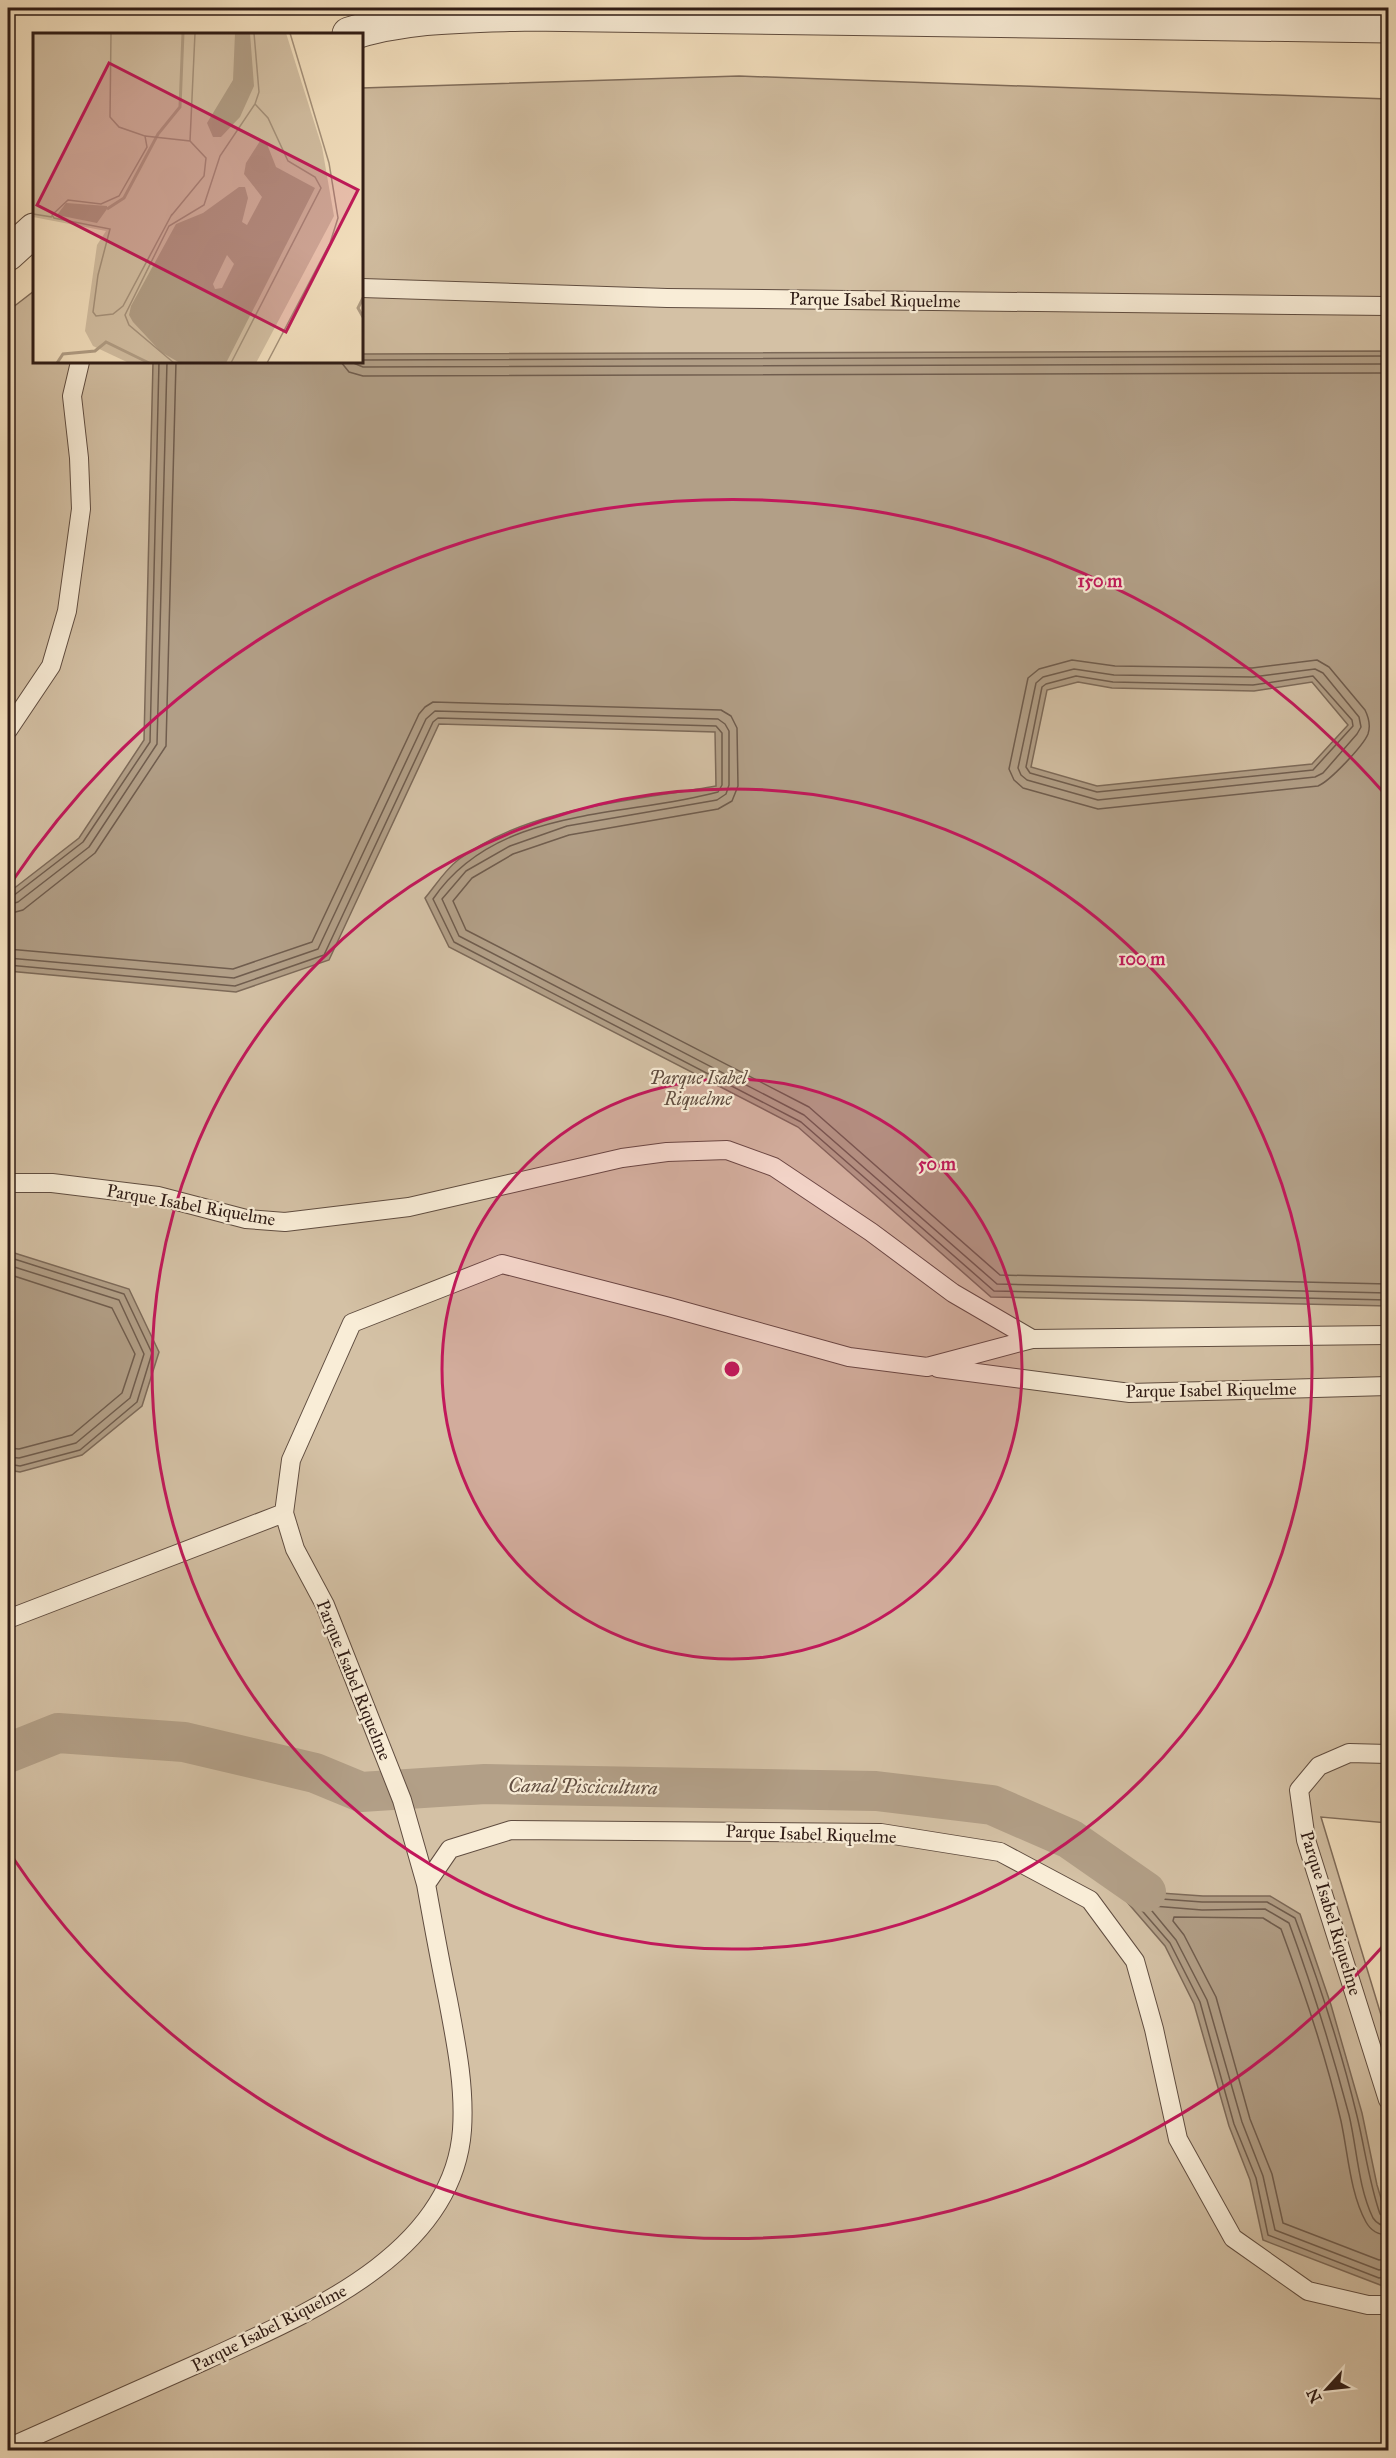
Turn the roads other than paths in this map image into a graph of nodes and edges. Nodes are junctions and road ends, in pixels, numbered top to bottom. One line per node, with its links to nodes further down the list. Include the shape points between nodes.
1 (1389, 26): 2 (street, via 528,14 404,22)
2 (354, 33)
3 (33, 231): 4 (street)
4 (8, 254)
5 (363, 288): 6 (lane, Parque Isabel Riquelme, via 667,298)
6 (1389, 306)
7 (81, 363): 8 (lane, via 72,396 81,508 68,611 51,666)
8 (8, 730)
9 (8, 1183): 11 (lane, Parque Isabel Riquelme, via 52,1183 158,1196 246,1219 285,1222 409,1207 622,1158 727,1150 774,1167 953,1293)
10 (1389, 1335): 11 (lane, Parque Isabel Riquelme)
11 (1032, 1339): 12 (lane, Parque Isabel Riquelme)
12 (927, 1367): 13 (lane, Parque Isabel Riquelme, via 1130,1393); 14 (lane, Parque Isabel Riquelme, via 849,1357 502,1264 352,1323 291,1460)
13 (1389, 1386)
14 (284, 1513): 15 (lane); 17 (lane, Parque Isabel Riquelme, via 295,1549 325,1605 402,1800)
15 (8, 1619)
16 (1389, 1754): 18 (lane, Parque Isabel Riquelme, via 1350,1753 1319,1766 1299,1790 1306,1840)
17 (426, 1884): 19 (lane, Parque Isabel Riquelme, via 450,1849 511,1830 881,1833 1000,1852 1090,1900 1135,1962 1155,2029 1178,2139 1233,2238 1308,2291 1368,2305); 20 (lane, Parque Isabel Riquelme, via 460,2061 462,2131 450,2185 412,2237 363,2280 297,2318)
18 (1389, 2100)
19 (1389, 2305)
20 (8, 2448)

